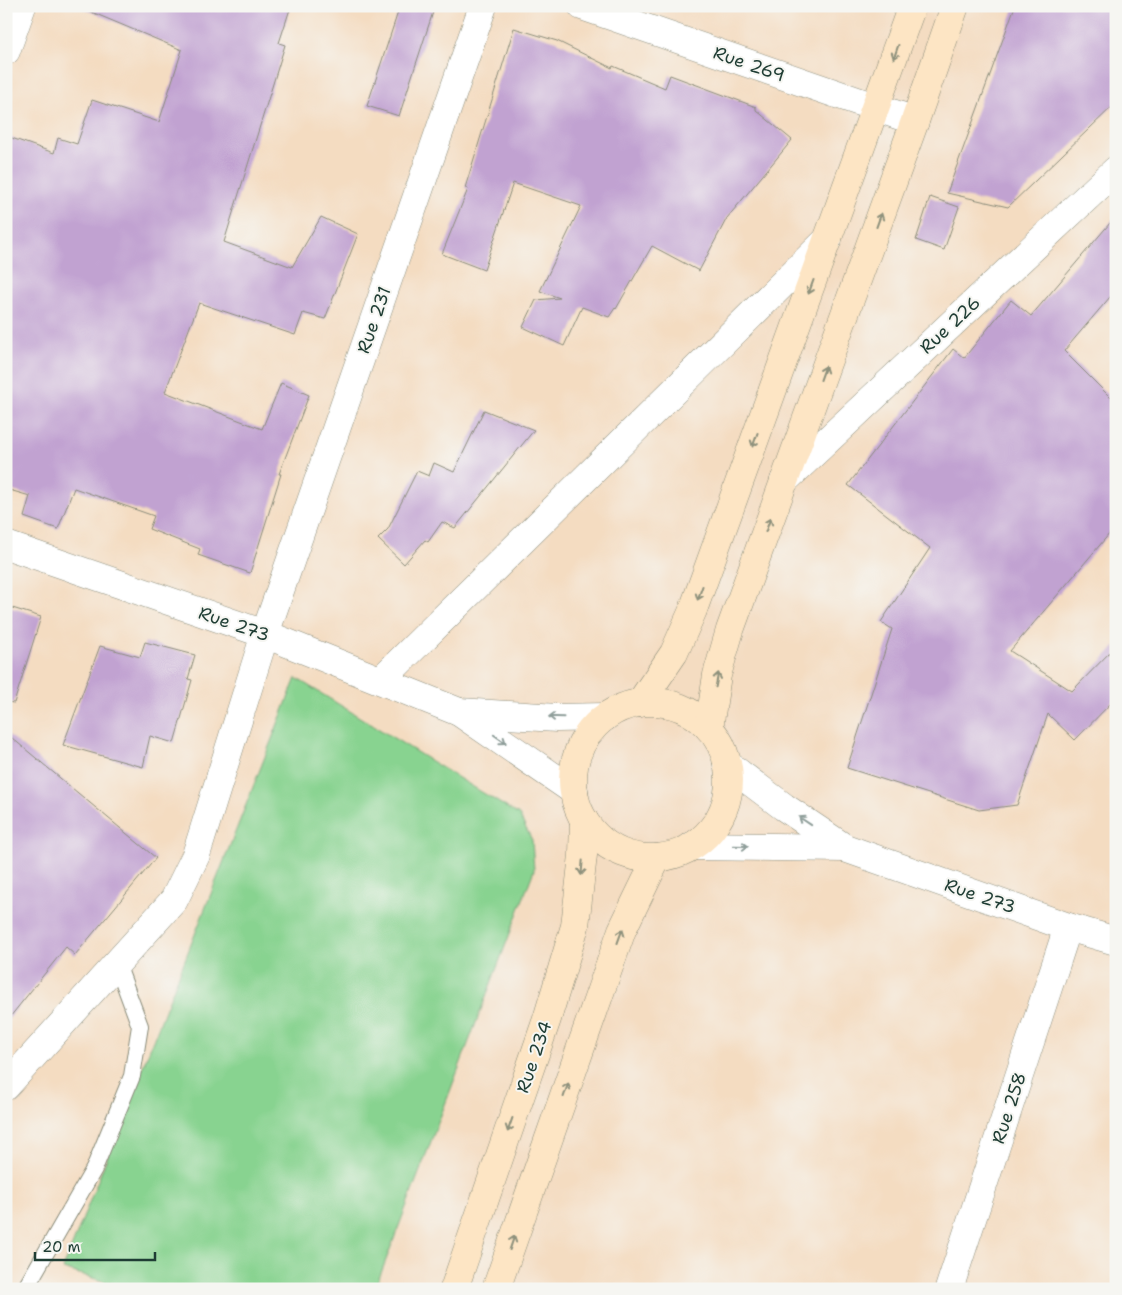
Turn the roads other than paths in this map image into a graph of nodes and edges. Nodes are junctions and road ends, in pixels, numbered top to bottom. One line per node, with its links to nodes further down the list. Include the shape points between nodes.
1 (22, 6): 6 (street)
2 (483, 6): 13 (street, Rue 231)
3 (582, 6): 7 (street, Rue 269)
4 (912, 6): 7 (main road, one-way to 7)
5 (955, 6): 8 (main road)
6 (6, 51)
7 (876, 108): 8 (street, Rue 269); 10 (main road)
8 (915, 121): 11 (main road, one-way to 8)
9 (1116, 170): 11 (street, Rue 226)
10 (828, 240): 14 (street); 15 (main road, one-way to 15, via 693,610 674,653)
11 (784, 481): 18 (main road, one-way to 11, via 717,675 730,630)
12 (6, 545): 13 (street, Rue 273)
13 (265, 634): 14 (street, Rue 273); 27 (street, Rue 231, via 196,855 174,900)
14 (381, 680): 16 (street, Rue 273)
15 (640, 703): 17 (main road, via 628,705); 18 (main road, via 659,702 677,706)
16 (459, 712): 17 (street, Rue 273, one-way to 16, via 557,718); 20 (street, Rue 273, one-way to 20)
17 (605, 717): 20 (main road, via 593,728 576,757)
18 (709, 728): 19 (main road)
19 (727, 764): 22 (main road, via 729,784 718,819); 23 (street, Rue 273, one-way to 19)
20 (574, 791): 21 (main road)
21 (584, 820): 24 (main road, via 597,836 615,849 635,856); 30 (main road, Rue 234, one-way to 30, via 575,926 547,1019)
22 (692, 846): 23 (street, Rue 273, one-way to 23); 24 (main road)
23 (845, 848): 25 (street, Rue 273)
24 (657, 858): 31 (main road, one-way to 24, via 622,930)
25 (1068, 927): 26 (street, Rue 273); 32 (street, Rue 258)
26 (1116, 941)
27 (117, 964): 28 (street, Rue 231); 29 (lane, via 140,1026 132,1076 94,1168)
28 (6, 1086)
29 (26, 1289)
30 (454, 1289)
31 (496, 1289)
32 (949, 1289)

